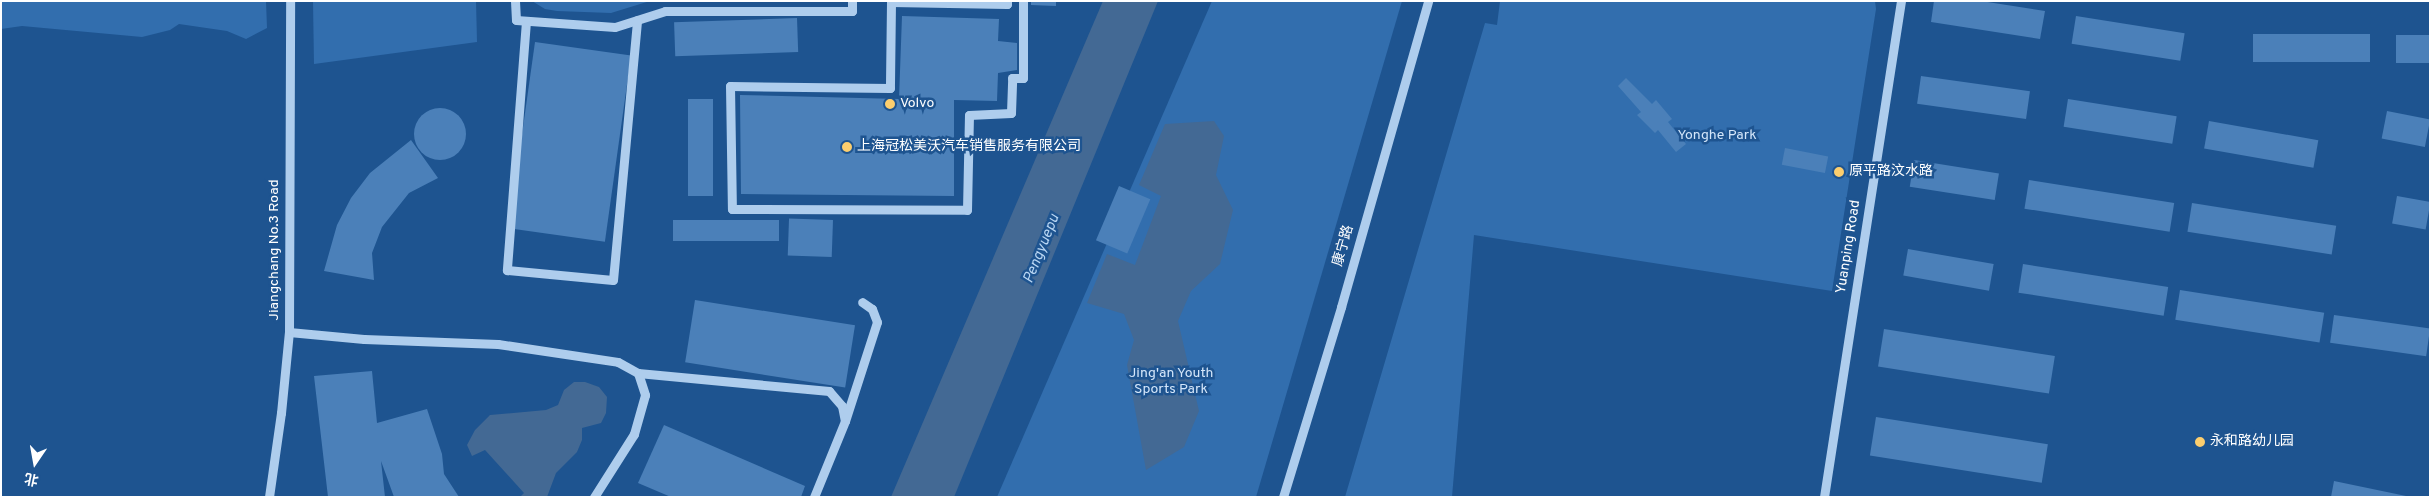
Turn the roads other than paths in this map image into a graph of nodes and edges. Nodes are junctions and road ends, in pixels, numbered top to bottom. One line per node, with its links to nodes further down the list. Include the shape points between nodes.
1 (290, 1): 12 (street, Jiangchang No.3 Road)
2 (515, 1): 10 (street, via 516,20)
3 (852, 1): 9 (street, via 852,11 665,11)
4 (891, 1): 5 (street, via 1007,4); 6 (street, via 890,88 730,86 732,209 967,210 969,115 1011,113 1012,78 1023,78)
5 (1007, 1)
6 (1023, 1)
7 (1428, 1): 18 (street, 康宁路)
8 (1901, 1): 19 (street, Yuanping Road)
9 (637, 20): 10 (street, via 615,27); 10 (street, via 613,280 507,270)
10 (526, 21)
11 (862, 302): 14 (street, via 872,309 877,322)
12 (289, 332): 13 (street, via 364,339 498,344 618,362); 15 (street, Jiangchang No.3 Road)
13 (638, 373): 14 (street, via 829,391 842,406); 16 (street, via 645,395 634,434)
14 (845, 421): 17 (street)
15 (269, 497)
16 (594, 497)
17 (814, 497)
18 (1283, 497)
19 (1824, 497)

